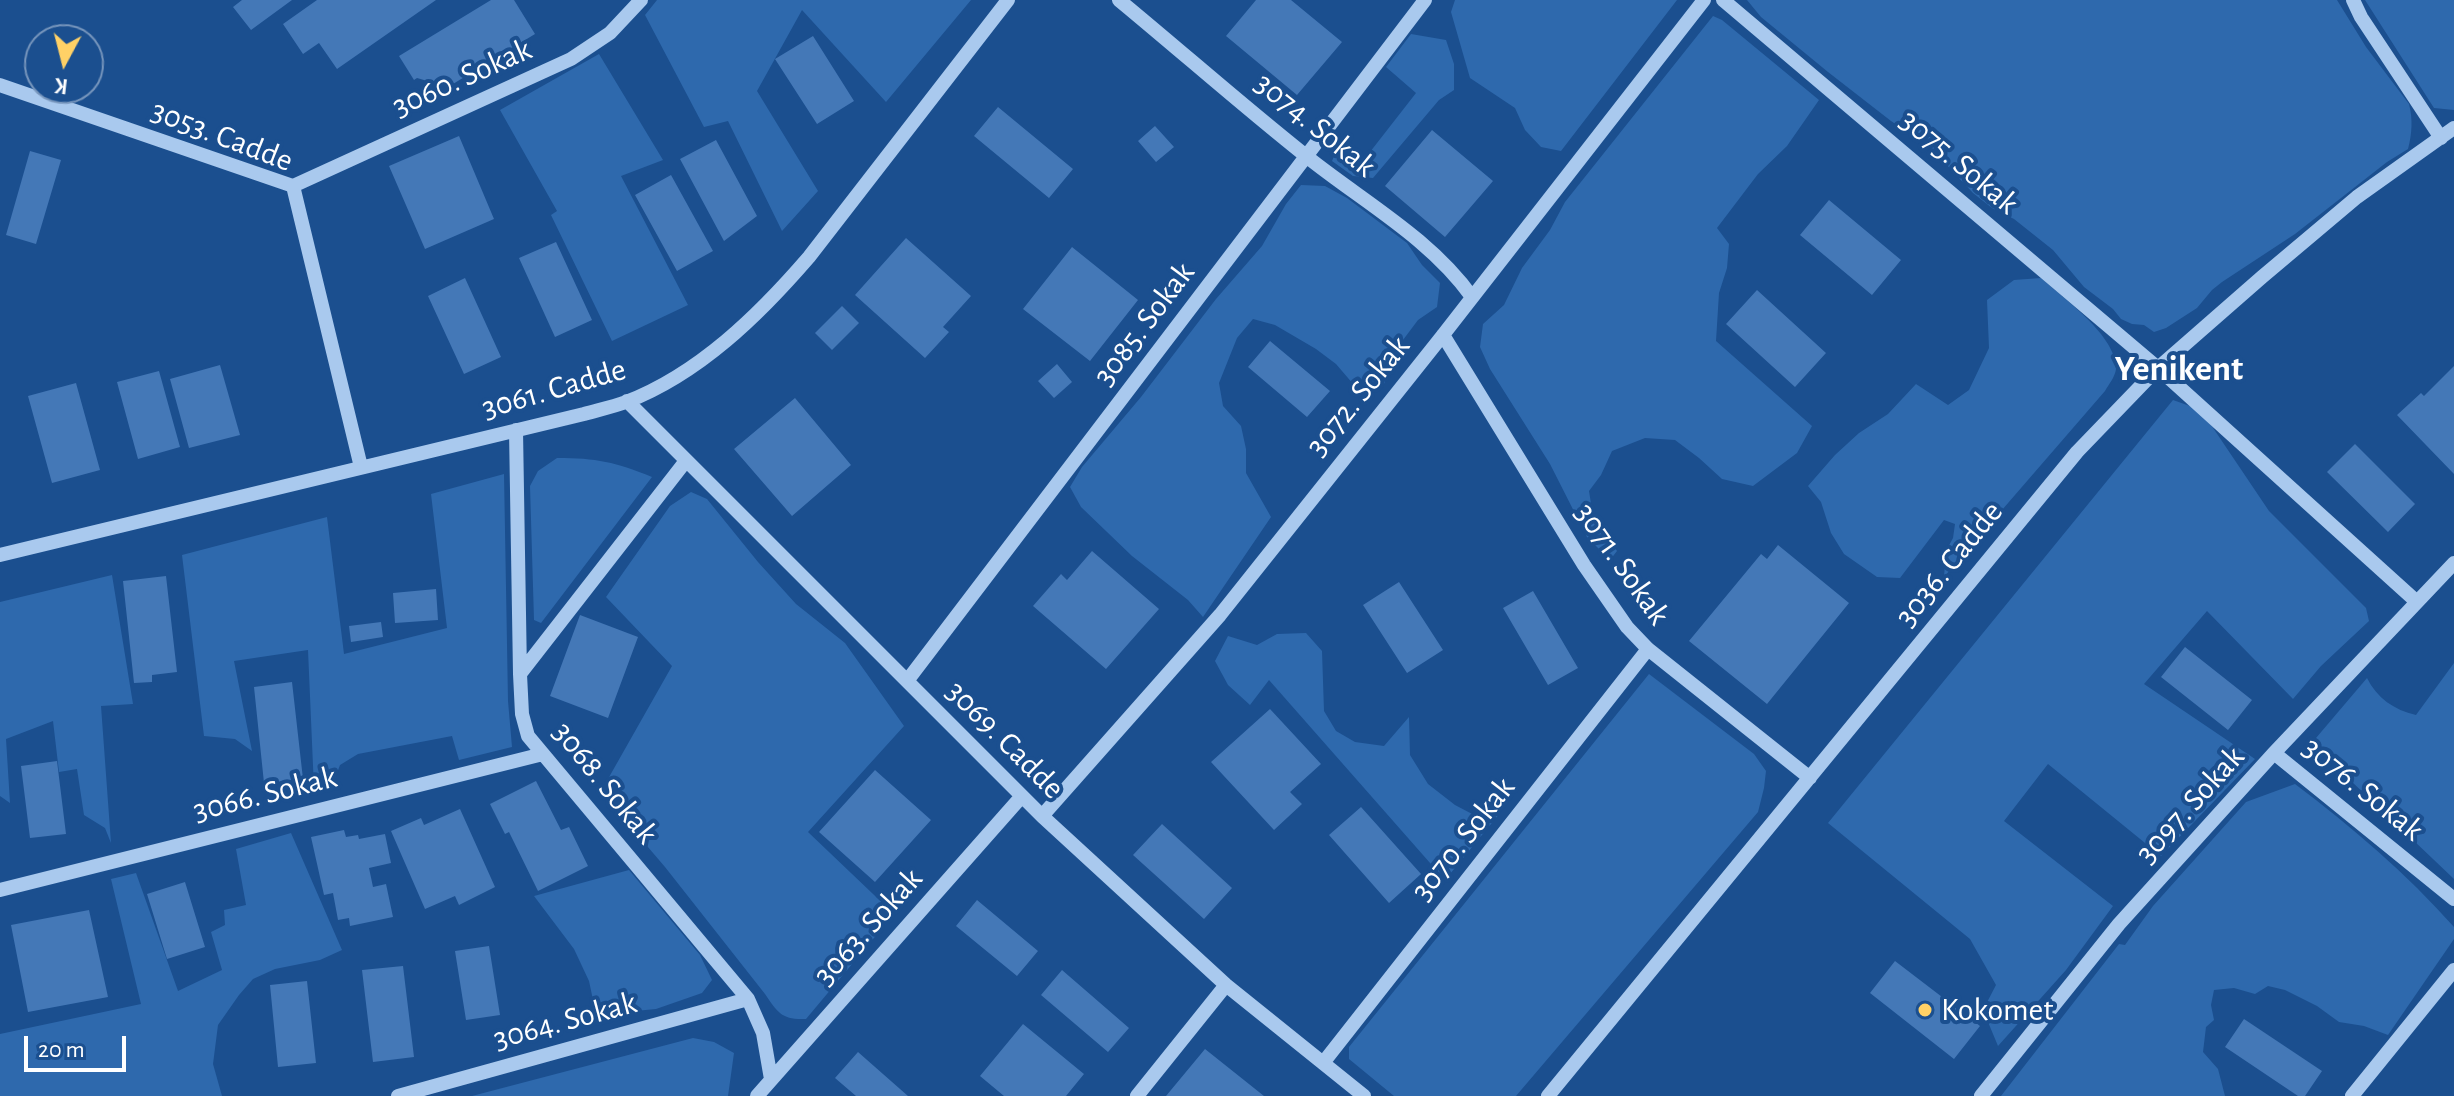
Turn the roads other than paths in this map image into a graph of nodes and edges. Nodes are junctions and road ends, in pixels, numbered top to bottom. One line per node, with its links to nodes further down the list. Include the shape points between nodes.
1 (1008, 0): 16 (street, 3061. Cadde, via 785,285 695,364)
2 (1119, 0): 11 (street, 3074. Sokak)
3 (1425, 0): 11 (street, 3085. Sokak)
4 (1704, 0): 13 (street, 3072. Sokak)
5 (1723, 0): 15 (street, 3075. Sokak)
6 (2353, 0): 10 (street)
7 (634, 2): 12 (street, 3060. Sokak, via 610,33 571,59)
8 (0, 85): 12 (street, 3053. Cadde)
9 (2454, 128): 10 (street, 3036. Cadde)
10 (2441, 138): 15 (street, 3036. Cadde, via 2357,197)
11 (1307, 157): 13 (street, 3074. Sokak, via 1418,241); 25 (street, 3085. Sokak)
12 (293, 186): 19 (street, 3053. Cadde)
13 (1472, 297): 14 (street, 3072. Sokak)
14 (1443, 335): 23 (street, 3071. Sokak, via 1584,565); 30 (street, 3072. Sokak, via 1220,615)
15 (2158, 368): 22 (street, 3075. Sokak); 28 (street, 3036. Cadde, via 2077,452)
16 (627, 401): 17 (street, 3061. Cadde); 18 (street, 3069. Cadde)
17 (516, 430): 19 (street, 3061. Cadde); 24 (street, 3068. Sokak)
18 (685, 462): 24 (street); 25 (street, 3069. Cadde)
19 (361, 467): 20 (street, 3061. Cadde)
20 (0, 555)
21 (2454, 563): 22 (street, 3097. Sokak)
22 (2417, 602): 26 (street, 3097. Sokak)
23 (1648, 649): 28 (street, 3071. Sokak); 36 (street, 3070. Sokak)
24 (520, 674): 27 (street, 3068. Sokak, via 528,736)
25 (907, 681): 29 (street, 3069. Cadde)
26 (2274, 753): 32 (street, 3076. Sokak); 43 (street, 3097. Sokak, via 2119,924)
27 (543, 754): 31 (street, 3066. Sokak); 35 (street, 3068. Sokak)
28 (1810, 778): 42 (street, 3036. Cadde)
29 (1022, 796): 30 (street, 3069. Cadde); 37 (street, 3063. Sokak)
30 (1042, 816): 34 (street, 3069. Cadde)
31 (0, 890)
32 (2454, 899)
33 (2454, 970): 44 (street)
34 (1226, 985): 36 (street, 3069. Cadde); 40 (street)
35 (748, 999): 37 (street, 3068. Sokak, via 763,1033); 38 (street, 3064. Sokak)
36 (1323, 1063): 41 (street, 3069. Cadde)
37 (771, 1079): 39 (street, 3063. Sokak)
38 (398, 1096)
39 (757, 1096)
40 (1137, 1096)
41 (1364, 1096)
42 (1548, 1096)
43 (1981, 1096)
44 (2352, 1096)

